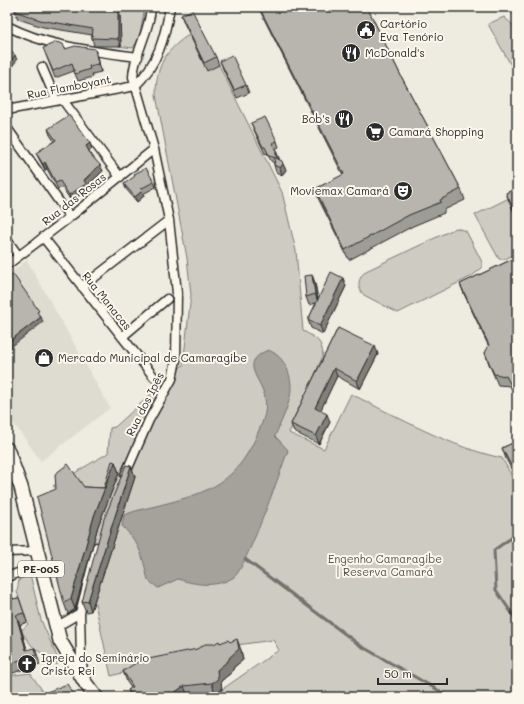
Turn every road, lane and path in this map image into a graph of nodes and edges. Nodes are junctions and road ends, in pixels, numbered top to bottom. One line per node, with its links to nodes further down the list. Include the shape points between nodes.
1 (151, 7): 6 (street, Rua dos Ipês)
2 (170, 7): 8 (street, via 163,40 155,60 146,75)
3 (514, 7): 4 (street)
4 (517, 10)
5 (7, 26): 6 (street, via 27,36 59,45)
6 (138, 57): 8 (street, Rua dos Ipês, via 134,66)
7 (42, 67): 9 (street)
8 (135, 86): 9 (street, Rua Flamboyant); 12 (street, Rua dos Ipês)
9 (59, 100): 10 (street, Rua Flamboyant); 13 (street)
10 (7, 110)
11 (7, 128): 14 (street)
12 (154, 149): 13 (street, Rua das Rosas); 15 (street, Rua dos Ipês)
13 (120, 177): 14 (street, Rua das Rosas)
14 (70, 217): 16 (street, Rua das Rosas)
15 (169, 220): 20 (street); 25 (street, Rua dos Ipês, via 176,282 176,360 172,379 146,426)
16 (42, 237): 18 (street, Rua das Rosas); 20 (street, Rua Manacas)
17 (7, 240): 18 (street)
18 (18, 255): 19 (street, Rua das Rosas)
19 (7, 264)
20 (82, 287): 22 (street, Rua Manacas)
21 (167, 299): 22 (street)
22 (122, 337): 23 (street, Rua Manacas)
23 (154, 377)
24 (7, 449): 27 (main road, PE-005, via 21,486)
25 (122, 481)
26 (101, 536): 31 (street)
27 (37, 551): 28 (street); 29 (main road, PE-005)
28 (7, 552)
29 (40, 565): 30 (street); 32 (main road, PE-005)
30 (7, 577)
31 (80, 613): 32 (street); 33 (street)
32 (56, 627): 33 (main road, PE-005, via 67,655)
33 (86, 684): 34 (main road, PE-005)
34 (96, 697)

